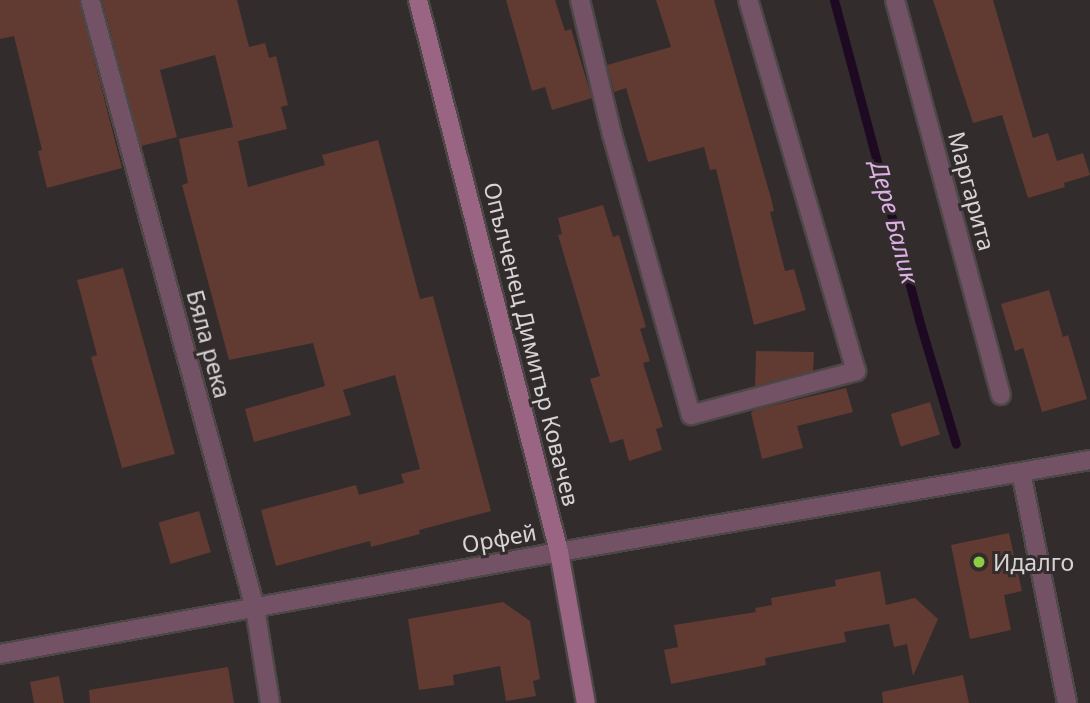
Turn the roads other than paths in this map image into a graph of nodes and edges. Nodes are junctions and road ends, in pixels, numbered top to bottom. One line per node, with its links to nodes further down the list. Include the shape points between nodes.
1 (90, 0): 10 (street, Бяла река)
2 (418, 0): 9 (street, Опълченец Димитър Ковачев)
3 (580, 0): 4 (street, via 612,134 691,415 856,371)
4 (748, 0)
5 (895, 0): 6 (street, Маргарита)
6 (1001, 395)
7 (1090, 460): 8 (street, Орфей)
8 (1021, 472): 9 (street, Орфей); 14 (street)
9 (559, 551): 10 (street, Орфей); 13 (street, Опълченец Димитър Ковачев)
10 (255, 608): 11 (street, Орфей); 12 (street, Бяла река)
11 (0, 654)
12 (270, 703)
13 (586, 703)
14 (1067, 703)

